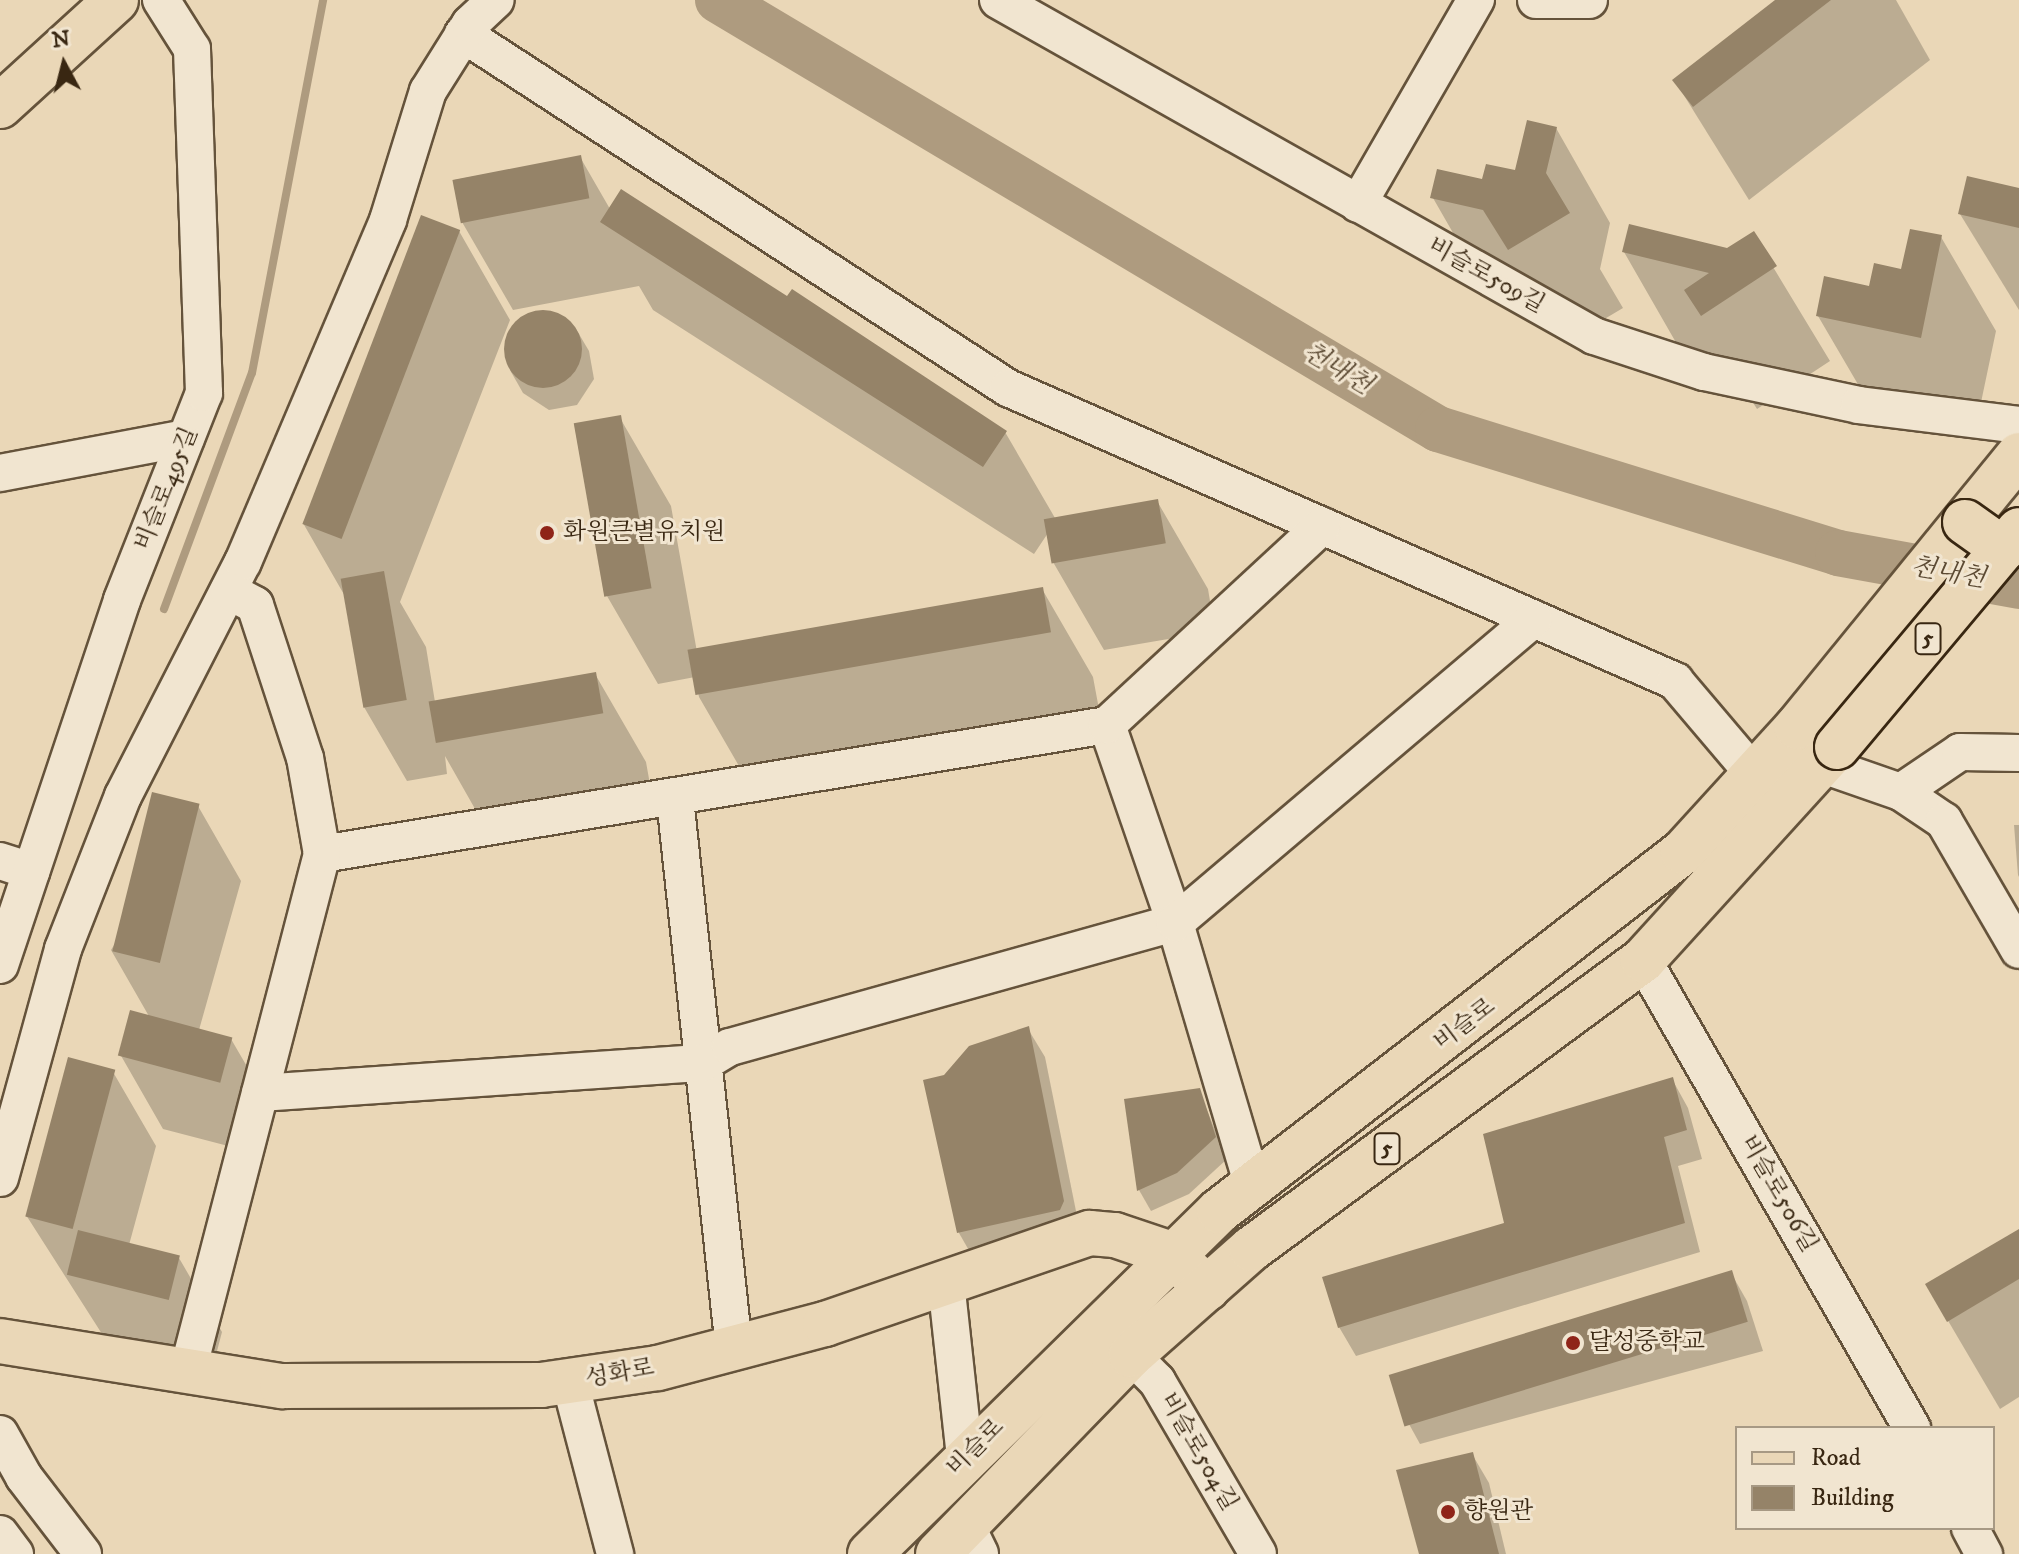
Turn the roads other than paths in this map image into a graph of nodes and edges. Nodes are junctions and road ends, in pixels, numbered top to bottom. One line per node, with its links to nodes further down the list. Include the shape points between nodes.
1 (161, 0): 11 (street, 비슬로495길, via 192,49 204,393)
2 (998, 0): 9 (street, 비슬로509길)
3 (1476, 0): 9 (street)
4 (1536, 0): 5 (street)
5 (1589, 0)
6 (108, 7): 8 (main road)
7 (476, 19): 15 (street, via 1008,388); 17 (street, via 428,91 388,220)
8 (0, 106)
9 (1358, 204): 10 (street, 비슬로509길, via 1594,336 1704,372 1859,405)
10 (2019, 425)
11 (186, 438): 13 (street); 26 (street, 비슬로495길)
12 (2014, 461): 14 (main road, 비슬로 / 5)
13 (0, 473)
14 (1965, 522): 16 (main road, bridge); 22 (main road, 비슬로 / 5)
15 (1322, 526): 18 (street); 19 (street)
16 (2011, 540): 21 (main road, 비슬로 / 5, bridge)
17 (229, 591): 25 (street, via 255,605 305,758); 34 (street, via 123,796 63,949)
18 (1533, 619): 22 (street, via 1675,681); 27 (street)
19 (1107, 725): 24 (street); 27 (street)
20 (2019, 753): 23 (street, via 1960,752)
21 (1828, 755): 23 (street); 29 (main road, 비슬로 / 5)
22 (1754, 774): 33 (main road, 비슬로 / 5, via 1683,852)
23 (1901, 792): 28 (street, via 1944,821)
24 (675, 799): 25 (street); 31 (street)
25 (322, 854): 32 (street)
26 (15, 866): 30 (street, 비슬로495길)
27 (1175, 923): 31 (street, via 730,1047); 35 (street)
28 (2019, 950)
29 (1643, 960): 36 (main road, 비슬로 / 5); 47 (street, 비슬로506길)
30 (0, 965)
31 (703, 1063): 32 (street); 41 (street)
32 (260, 1093): 44 (street)
33 (1331, 1127): 35 (main road, 비슬로 / 5); 36 (main road, via 1320,1153 1291,1186)
34 (0, 1178)
35 (1252, 1183): 37 (main road, 비슬로 / 5)
36 (1303, 1210): 39 (main road, 비슬로 / 5)
37 (1171, 1254): 38 (main road, 성화로, via 1115,1235 1090,1233); 39 (main road, 성화로); 43 (main road, 비슬로 / 5)
38 (946, 1282): 41 (main road, 성화로); 49 (street)
39 (1207, 1288): 42 (main road, 비슬로 / 5)
40 (0, 1341): 44 (main road, 성화로)
41 (734, 1348): 45 (main road, 성화로, via 658,1368)
42 (1131, 1355): 46 (main road, 비슬로 / 5); 57 (street, 비슬로504길, via 1157,1381)
43 (1050, 1373): 46 (main road); 49 (main road, 비슬로 / 5)
44 (187, 1374): 45 (main road, 성화로, via 339,1389)
45 (570, 1382): 55 (street)
46 (1084, 1404): 52 (main road, 비슬로 / 5)
47 (1911, 1426)
48 (5, 1455): 54 (street)
49 (965, 1458): 56 (main road, 비슬로 / 5)
50 (1971, 1530): 58 (street)
51 (0, 1534): 53 (street)
52 (961, 1544)
53 (15, 1554)
54 (83, 1554)
55 (615, 1554)
56 (870, 1554)
57 (1258, 1554)
58 (1984, 1554)

